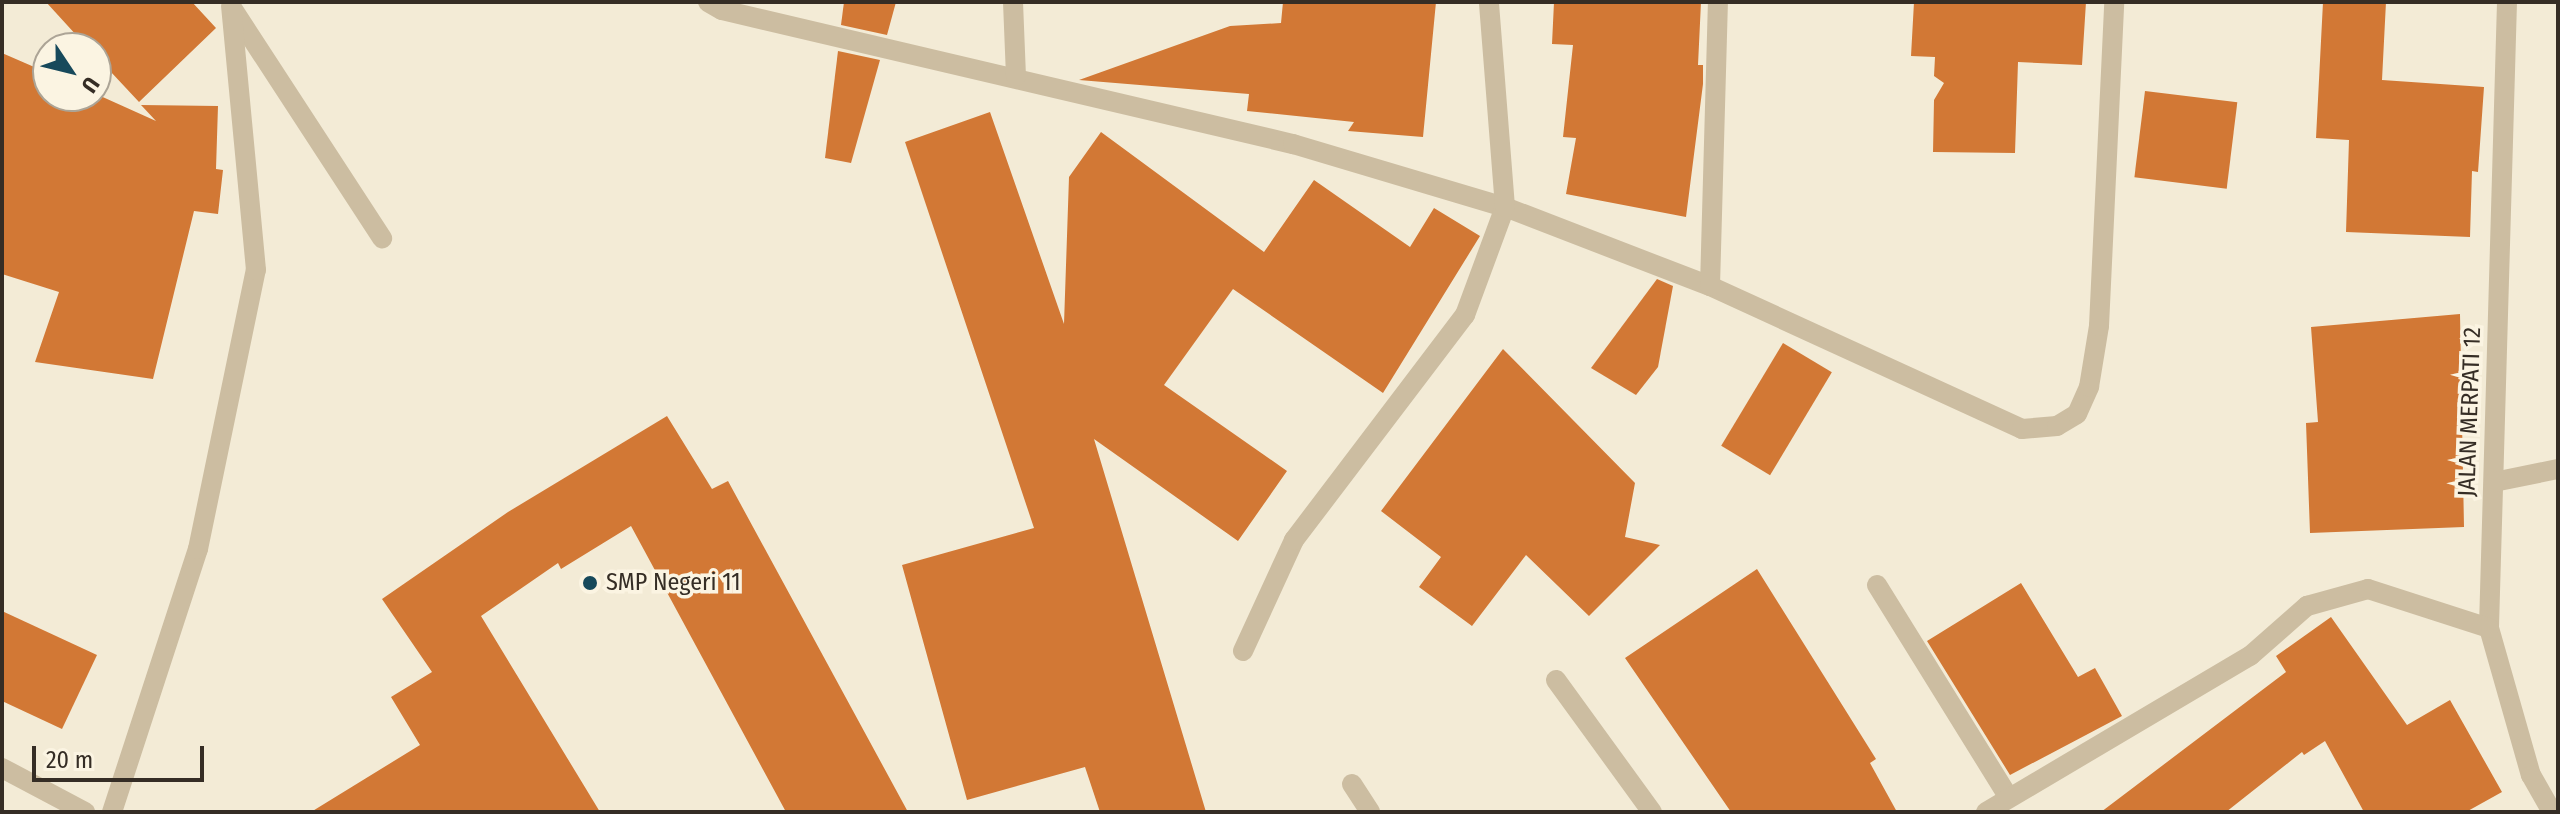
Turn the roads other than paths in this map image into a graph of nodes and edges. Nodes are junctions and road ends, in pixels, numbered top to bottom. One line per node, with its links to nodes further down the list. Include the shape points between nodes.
1 (708, 2): 8 (street, via 722,10)
2 (1013, 2): 8 (street)
3 (1489, 2): 9 (street)
4 (1718, 2): 11 (street)
5 (2114, 2): 11 (street, via 2099,326 2089,387 2077,414 2057,426 2022,429)
6 (2507, 2): 13 (street, JALAN MERPATI 12)
7 (229, 4): 10 (street); 23 (street, via 256,270 198,549)
8 (1016, 76): 9 (street, via 1293,144)
9 (1505, 207): 11 (street); 16 (street, via 1465,315 1294,540)
10 (382, 238)
11 (1710, 286)
12 (2558, 469): 13 (street)
13 (2494, 482): 15 (street, JALAN MERPATI 12)
14 (1877, 585): 20 (street)
15 (2489, 628): 20 (street, via 2368,589 2307,606 2250,656); 21 (street, JALAN MERPATI 12, via 2531,775)
16 (1243, 651)
17 (1556, 680): 25 (street)
18 (2, 768): 22 (street)
19 (1352, 784): 24 (street)
20 (2007, 795): 26 (street)
21 (2548, 810)
22 (85, 812)
23 (112, 812)
24 (1370, 812)
25 (1652, 812)
26 (1986, 812)

